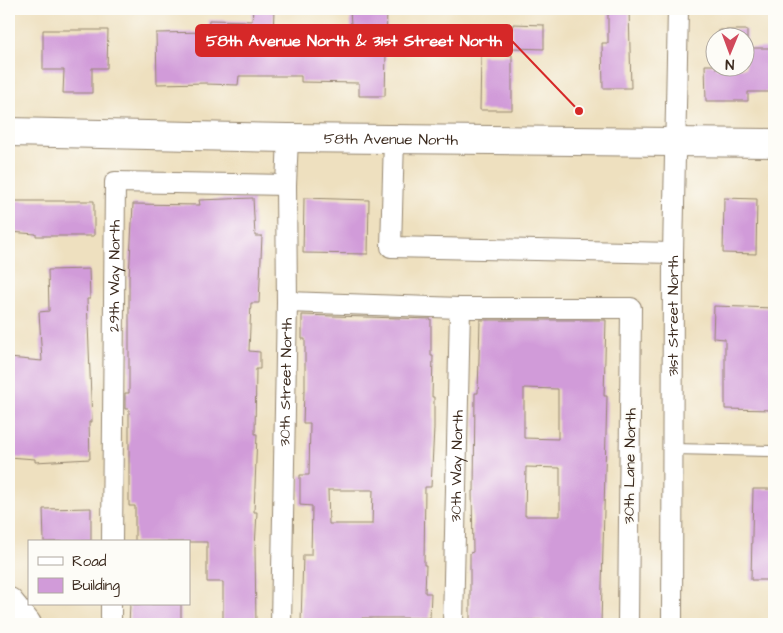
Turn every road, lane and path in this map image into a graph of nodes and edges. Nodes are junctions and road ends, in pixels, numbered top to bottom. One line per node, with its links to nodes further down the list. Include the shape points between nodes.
1 (678, 9): 5 (street, 31st Street North)
2 (9, 132): 3 (street, 58th Avenue North)
3 (288, 138): 4 (street, 58th Avenue North); 7 (street, 30th Street North)
4 (394, 139): 5 (street, 58th Avenue North); 8 (street, via 392,247)
5 (675, 141): 6 (street, 58th Avenue North); 8 (street, 31st Street North)
6 (774, 142)
7 (286, 186): 9 (street, 30th Street North); 13 (street, 29th Way North, via 115,182)
8 (673, 253): 11 (street, 31st Street North)
9 (287, 302): 10 (street); 18 (street, 30th Street North)
10 (460, 308): 19 (street, 30th Way North); 20 (street, 30th Lane North, via 631,308)
11 (672, 449): 12 (lane); 21 (street, 31st Street North)
12 (774, 451)
13 (112, 540)
14 (9, 602): 16 (street)
15 (111, 606): 17 (street)
16 (27, 624)
17 (111, 624)
18 (280, 624)
19 (453, 624)
20 (628, 624)
21 (672, 624)

